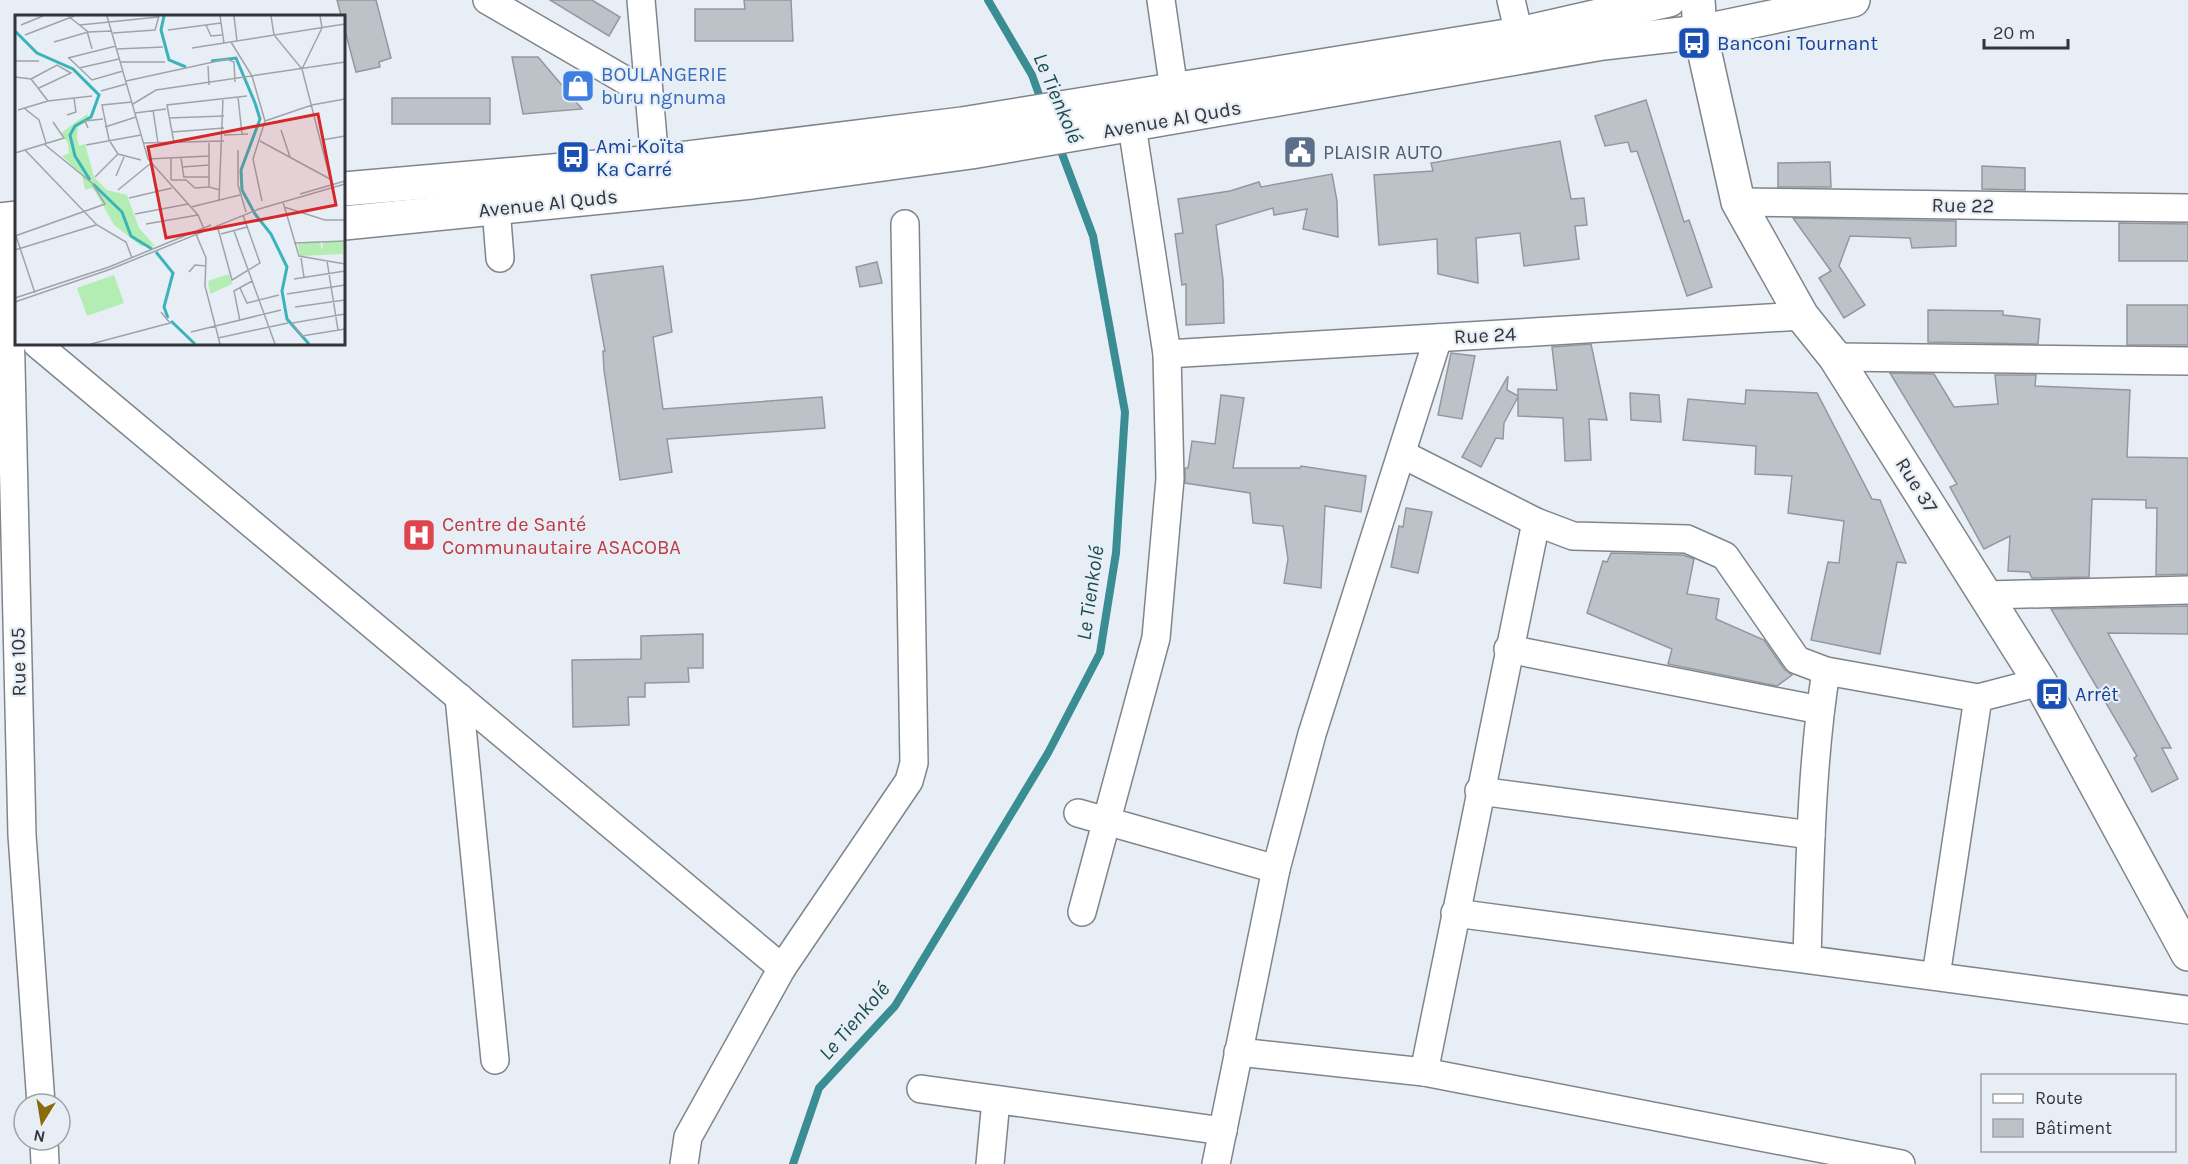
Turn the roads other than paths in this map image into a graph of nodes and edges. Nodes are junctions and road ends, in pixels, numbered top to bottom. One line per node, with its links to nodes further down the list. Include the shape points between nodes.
1 (487, 0): 11 (street)
2 (641, 0): 11 (street)
3 (1161, 0): 10 (street)
4 (1511, 0): 9 (street)
5 (1669, 0): 9 (main road, Avenue Al Quds)
6 (1698, 0): 8 (main road, Rue 37)
7 (1853, 0): 8 (main road, Avenue Al Quds)
8 (1700, 32): 13 (main road, Avenue Al Quds, via 1603,43); 17 (main road, Rue 37)
9 (1519, 34): 10 (main road, Avenue Al Quds)
10 (1174, 90): 12 (main road, Avenue Al Quds)
11 (649, 94): 15 (street)
12 (1084, 119): 13 (main road, Avenue Al Quds); 14 (main road, Avenue Al Quds)
13 (1132, 126): 29 (street)
14 (967, 138): 15 (main road, Avenue Al Quds); 18 (main road, Avenue Al Quds, via 752,182)
15 (656, 162): 16 (main road, Avenue Al Quds)
16 (345, 189)
17 (1738, 202): 19 (street, Rue 22); 25 (main road, Rue 37)
18 (496, 208): 21 (main road, Avenue Al Quds); 24 (street)
19 (2188, 208)
20 (7, 219): 23 (street, Rue 105)
21 (345, 223)
22 (905, 224): 52 (street, via 914,763 909,781)
23 (8, 257): 26 (street, Rue 105)
24 (500, 258)
25 (1802, 316): 27 (street, Rue 24); 30 (main road, Rue 37)
26 (13, 324): 45 (street, Rue 105)
27 (1438, 338): 29 (street, Rue 24); 32 (street)
28 (37, 345): 39 (street)
29 (1167, 354): 44 (street, via 1170,479 1156,638)
30 (1835, 357): 31 (street); 35 (main road, Rue 37)
31 (2188, 361)
32 (1402, 454): 33 (street); 47 (street, via 1312,734)
33 (1536, 522): 36 (street); 37 (street, via 1573,536 1687,539 1705,544 1725,556 1797,660)
34 (2188, 591): 35 (street)
35 (1987, 595): 38 (main road, Rue 37)
36 (1508, 649): 41 (street); 42 (street)
37 (1826, 671): 40 (street); 41 (street)
38 (2040, 682): 40 (street); 50 (main road, Rue 37)
39 (459, 697): 52 (street); 56 (street)
40 (1978, 698): 53 (street)
41 (1820, 710): 46 (street)
42 (1479, 792): 46 (street); 49 (street)
43 (1078, 813): 44 (street)
44 (1108, 822): 47 (street); 48 (street)
45 (11, 834): 59 (street, Rue 105)
46 (1811, 835): 51 (street)
47 (1276, 869): 55 (street)
48 (1082, 912)
49 (1455, 913): 51 (street); 57 (street)
50 (2188, 954)
51 (1808, 958): 53 (street)
52 (783, 968): 63 (street, via 688,1137)
53 (1936, 976): 54 (street)
54 (2188, 1010)
55 (1238, 1052): 57 (street); 61 (street)
56 (495, 1060)
57 (1424, 1072): 62 (street)
58 (921, 1089): 60 (street)
59 (40, 1092)
60 (996, 1100): 61 (street); 64 (street)
61 (1223, 1131): 65 (street)
62 (1863, 1161): 66 (street)
63 (684, 1164)
64 (990, 1164)
65 (1216, 1164)
66 (1900, 1164)

